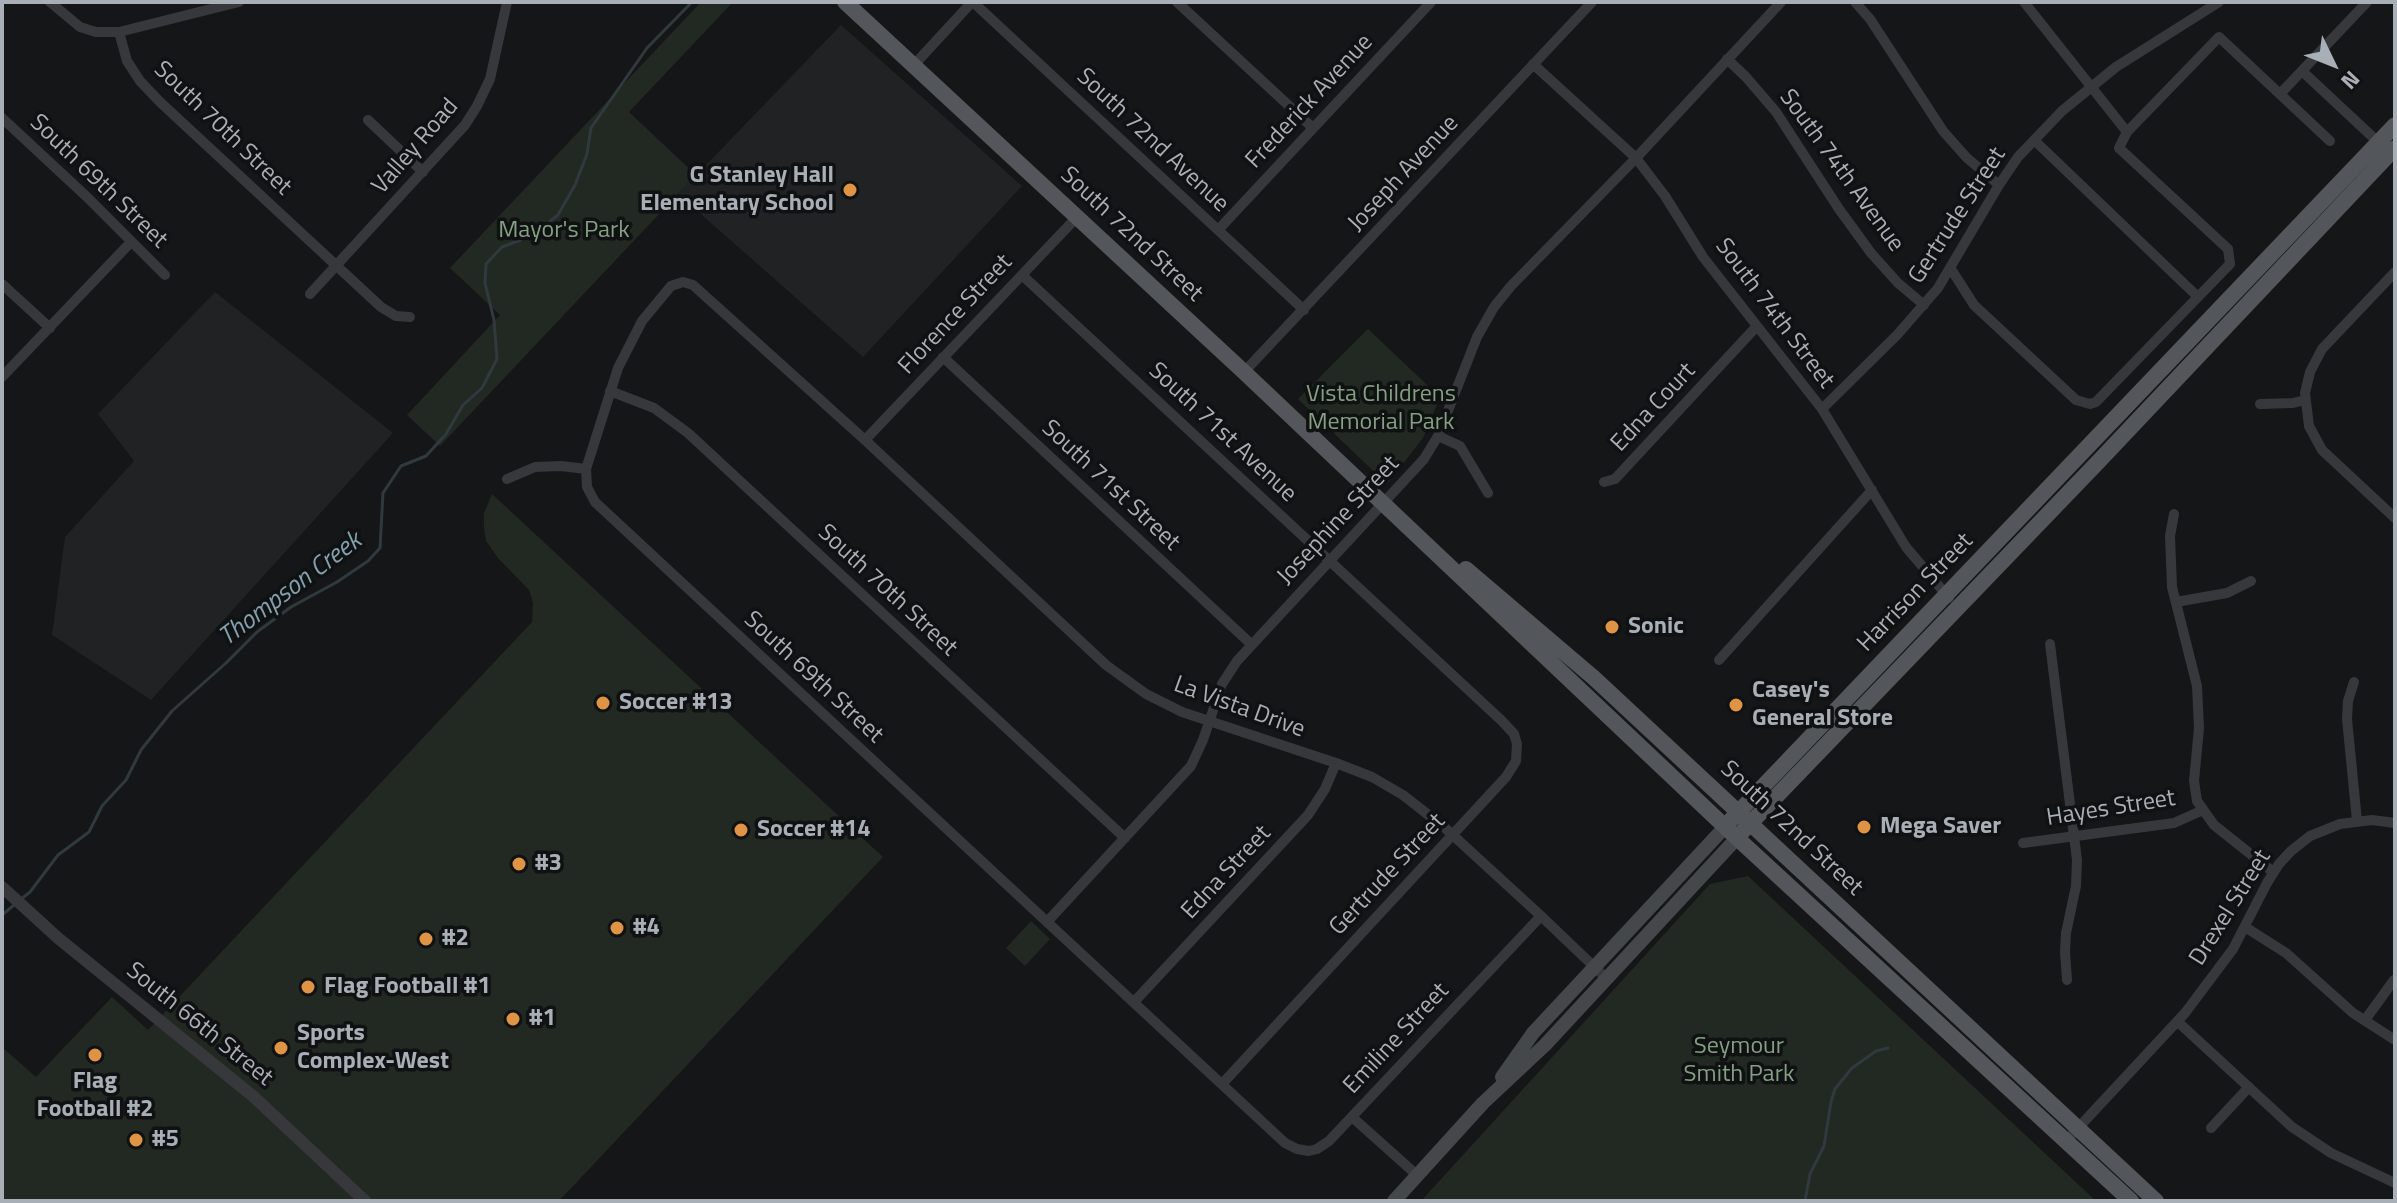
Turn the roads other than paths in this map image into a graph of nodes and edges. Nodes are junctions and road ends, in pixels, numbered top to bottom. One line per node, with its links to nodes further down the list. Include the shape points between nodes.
1 (50, 2): 16 (street, via 80,27)
2 (239, 2): 14 (street)
3 (507, 2): 33 (street, Valley Road, via 490,79 477,106)
4 (845, 2): 19 (main road, South 72nd Street)
5 (972, 2): 19 (street); 36 (street, South 72nd Avenue)
6 (1177, 2): 26 (street)
7 (1431, 2): 26 (street, Frederick Avenue)
8 (1592, 2): 18 (street, Joseph Avenue)
9 (1781, 2): 17 (street, Josephine Street)
10 (1855, 2): 34 (street, via 1943,131)
11 (2024, 2): 21 (street)
12 (2219, 2): 15 (street, Gertrude Street)
13 (2367, 2): 20 (street)
14 (203, 7): 16 (street)
15 (2199, 7): 21 (street, Gertrude Street)
16 (119, 32): 38 (street, South 70th Street, via 127,61 140,81)
17 (1727, 59): 32 (street, Josephine Street); 46 (street, South 74th Avenue, via 1776,112 1871,253)
18 (1533, 64): 32 (street, South 74th Street); 47 (street, Joseph Avenue)
19 (913, 66): 35 (main road, South 72nd Street)
20 (2302, 71): 22 (street); 30 (street)
21 (2092, 87): 27 (street); 28 (street, Gertrude Street)
22 (2280, 94): 27 (street, via 2219,37); 29 (street)
23 (2, 118): 37 (street, South 69th Street)
24 (368, 120): 33 (street)
25 (2395, 125): 30 (main road, Harrison Street)
26 (1313, 128): 36 (street, Frederick Avenue)
27 (2127, 132): 45 (street, via 2119,148 2228,249 2230,264)
28 (2034, 140): 34 (street, Gertrude Street); 45 (street)
29 (2330, 141)
30 (2378, 142): 70 (main road, Harrison Street)
31 (2395, 148): 70 (main road, Harrison Street)
32 (1636, 158): 49 (street, South 74th Street); 58 (street, Josephine Street, via 1494,307 1463,367)
33 (423, 172): 38 (street, Valley Road)
34 (1999, 185): 39 (street, Gertrude Street)
35 (1077, 217): 42 (street, Florence Street); 52 (main road, South 72nd Street)
36 (1219, 229): 47 (street, South 72nd Avenue)
37 (131, 242): 41 (street, South 69th Street); 50 (street)
38 (336, 265): 44 (street, Valley Road); 48 (street, South 70th Street, via 381,307)
39 (1951, 269): 45 (street, via 1974,305 2076,400 2090,404); 46 (street, Gertrude Street)
40 (2395, 272): 55 (street, via 2322,349 2310,372)
41 (165, 275)
42 (1022, 275): 51 (street, Florence Street); 68 (street, South 71st Avenue)
43 (2, 284): 50 (street)
44 (310, 294)
45 (2198, 297)
46 (1924, 305): 57 (street, Gertrude Street)
47 (1304, 310): 52 (street, Joseph Avenue)
48 (410, 317)
49 (1756, 327): 57 (street, South 74th Street); 62 (street, Edna Court, via 1615,479)
50 (50, 328): 53 (street)
51 (943, 357): 59 (street, Florence Street); 72 (street, South 71st Street)
52 (1244, 372): 65 (main road, South 72nd Street)
53 (2, 377)
54 (610, 391): 59 (street, La Vista Drive, via 642,321 663,294 685,282); 60 (street); 86 (street, South 70th Street, via 644,402 680,426)
55 (2305, 400): 56 (street); 67 (street, via 2309,426 2322,450)
56 (2260, 404)
57 (1822, 409): 63 (street, South 74th Street)
58 (1438, 436): 64 (street, via 1460,446); 65 (street, Josephine Street)
59 (865, 440): 77 (street, La Vista Drive, via 1106,665 1159,701)
60 (586, 469): 61 (street, via 535,467); 91 (street, South 69th Street, via 587,487 600,507)
61 (507, 479)
62 (1604, 482)
63 (1872, 490): 70 (street, South 74th Street, via 1906,547); 74 (street)
64 (1488, 493)
65 (1384, 503): 68 (street, Josephine Street); 80 (main road, South 72nd Street, via 1594,678); 83 (main road, South 72nd Street)
66 (2174, 514): 71 (street, via 2170,559)
67 (2395, 518)
68 (1328, 561): 72 (street, Josephine Street); 76 (street, South 71st Avenue)
69 (2251, 581): 71 (street, via 2227,593)
70 (1952, 602): 80 (main road, Harrison Street)
71 (2176, 602): 79 (street, via 2197,686 2194,781)
72 (1251, 644): 77 (street, Josephine Street, via 1227,676)
73 (2050, 644): 85 (street)
74 (1719, 660)
75 (2354, 682): 81 (street, via 2347,719)
76 (1464, 688): 84 (street, Gertrude Street, via 1510,730 1517,755 1510,772)
77 (1210, 723): 78 (street, La Vista Drive); 86 (street, Josephine Street, via 1191,766)
78 (1336, 763): 84 (street, La Vista Drive, via 1395,790); 96 (street, Edna Street, via 1308,815)
79 (2203, 810): 85 (street, Hayes Street, via 2174,823); 88 (street)
80 (1743, 819): 83 (main road, Harrison Street); 103 (main road, South 72nd Street)
81 (2357, 821): 82 (street, Drexel Street); 88 (street, Drexel Street, via 2310,836)
82 (2395, 823)
83 (1731, 832): 93 (main road, Harrison Street); 106 (main road, South 72nd Street)
84 (1452, 835): 90 (street, La Vista Drive); 100 (street, Gertrude Street)
85 (2075, 837): 87 (street, Hayes Street); 94 (street, via 2078,874 2066,933)
86 (1125, 838): 91 (street, Josephine Street)
87 (2023, 843)
88 (2273, 872): 92 (street, Drexel Street)
89 (2, 887): 109 (street, South 66th Street, via 254,1097)
90 (1541, 916): 93 (street, La Vista Drive); 102 (street, Emiline Street)
91 (1047, 922): 96 (street, South 69th Street)
92 (2245, 927): 97 (street, via 2286,953); 98 (street, Drexel Street)
93 (1600, 972): 107 (main road, Harrison Street, via 1545,1045 1483,1103)
94 (2067, 980)
95 (2394, 980): 97 (street)
96 (1134, 1002): 100 (street, South 69th Street)
97 (2365, 1020): 99 (street)
98 (2178, 1022): 101 (street); 103 (street, Drexel Street)
99 (2395, 1040)
100 (1222, 1084): 105 (street, South 69th Street)
101 (2249, 1087): 104 (street); 108 (street, via 2316,1144)
102 (1352, 1117): 105 (street, Emiline Street, via 1329,1141 1309,1151 1293,1148); 107 (street)
103 (2078, 1128): 106 (street, Drexel Street); 112 (main road, South 72nd Street)
104 (2211, 1128)
105 (1271, 1131)
106 (2066, 1141): 111 (main road, South 72nd Street)
107 (1418, 1176): 110 (main road, Harrison Street)
108 (2395, 1183)
109 (365, 1201)
110 (1394, 1201)
111 (2131, 1201)
112 (2156, 1201)

